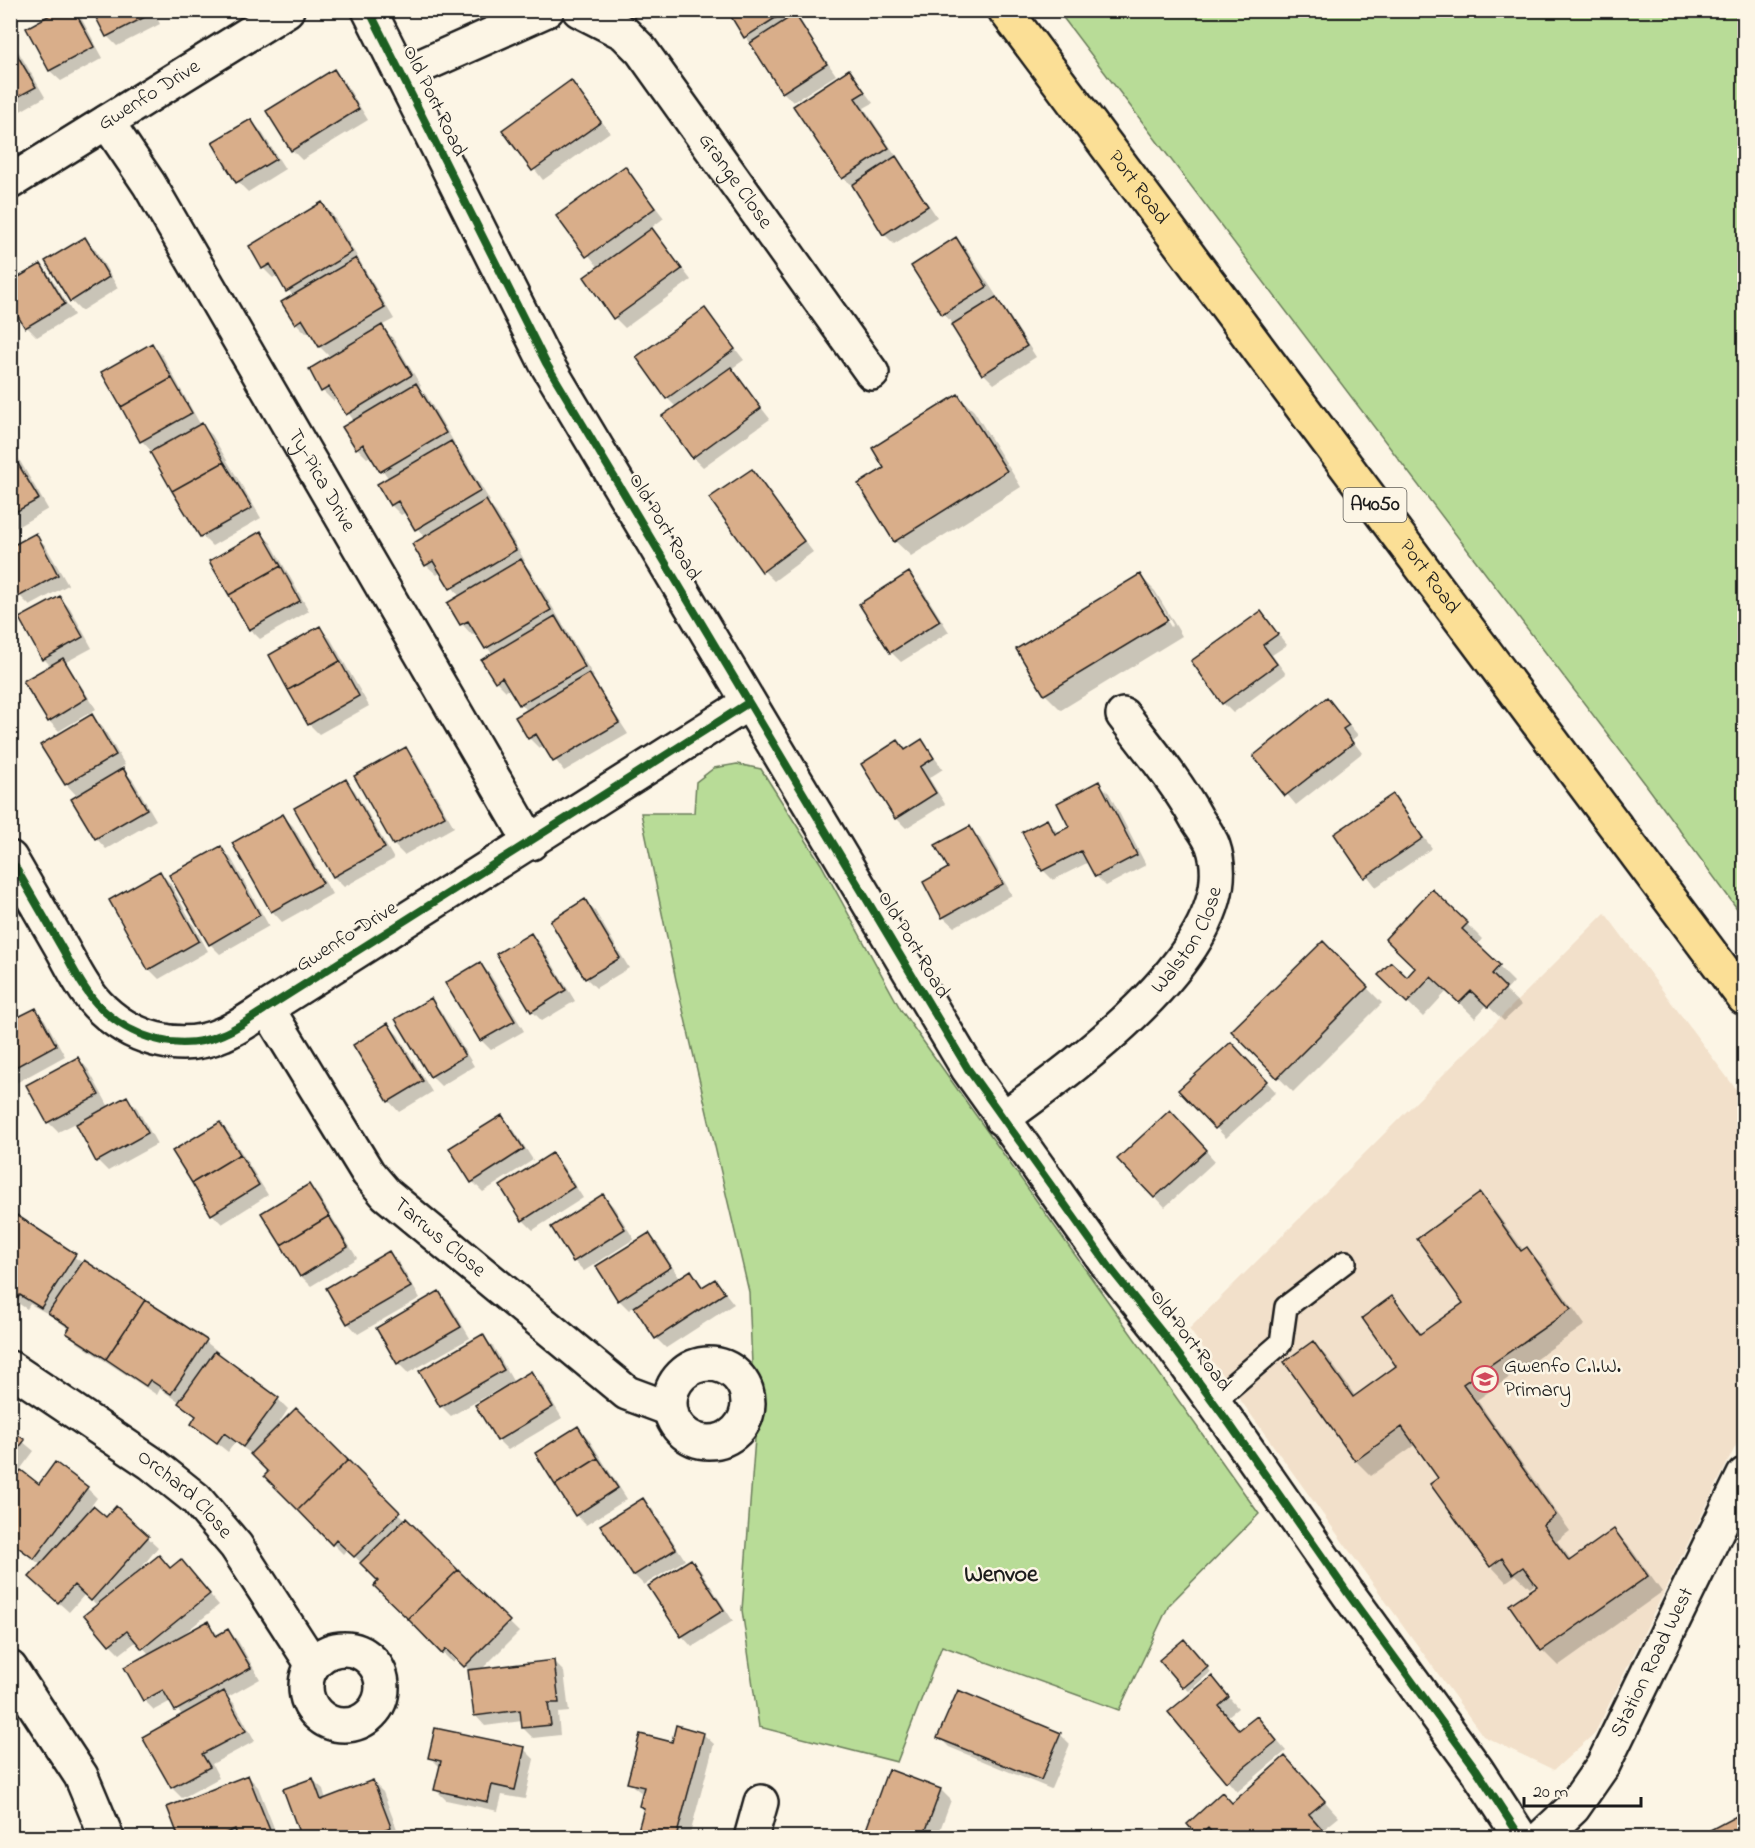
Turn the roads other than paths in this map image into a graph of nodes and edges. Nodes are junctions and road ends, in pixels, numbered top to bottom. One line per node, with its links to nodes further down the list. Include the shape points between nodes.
1 (287, 10): 7 (street, Gwenfo Drive)
2 (369, 10): 6 (street, Old Port Road)
3 (547, 10): 6 (street)
4 (579, 10): 9 (street, Grange Close, via 624,33 641,50)
5 (1005, 10): 14 (main road, Port Road / A4050)
6 (401, 75): 10 (street, Old Port Road, via 546,363)
7 (107, 122): 8 (street, Gwenfo Drive); 12 (street, Ty-Pica Drive, via 149,184)
8 (10, 182)
9 (872, 373)
10 (748, 703): 12 (street, Gwenfo Drive); 16 (street, Old Port Road, via 922,996)
11 (1123, 716): 16 (street, Walston Close, via 1178,785 1213,846 1218,884 1208,918 1173,974 1060,1077)
12 (531, 843): 15 (street, Gwenfo Drive)
13 (10, 858): 15 (street, Gwenfo Drive, via 97,1004 134,1031 166,1042 192,1042 222,1035)
14 (1744, 998)
15 (267, 1008): 20 (street, Tarrws Close, via 368,1173 386,1194 627,1393)
16 (1002, 1119): 19 (street, Old Port Road)
17 (1345, 1262): 19 (lane, via 1286,1307 1281,1343)
18 (10, 1368): 22 (street, Orchard Close, via 151,1463 196,1499 236,1546)
19 (1213, 1402): 27 (street, Old Port Road, via 1476,1769)
20 (670, 1409)
21 (1744, 1475): 28 (street, Station Road West, via 1603,1765 1573,1808)
22 (313, 1665)
23 (10, 1668): 25 (street, via 81,1776)
24 (761, 1802): 26 (street)
25 (106, 1838)
26 (751, 1838)
27 (1521, 1838)
28 (1541, 1838)

